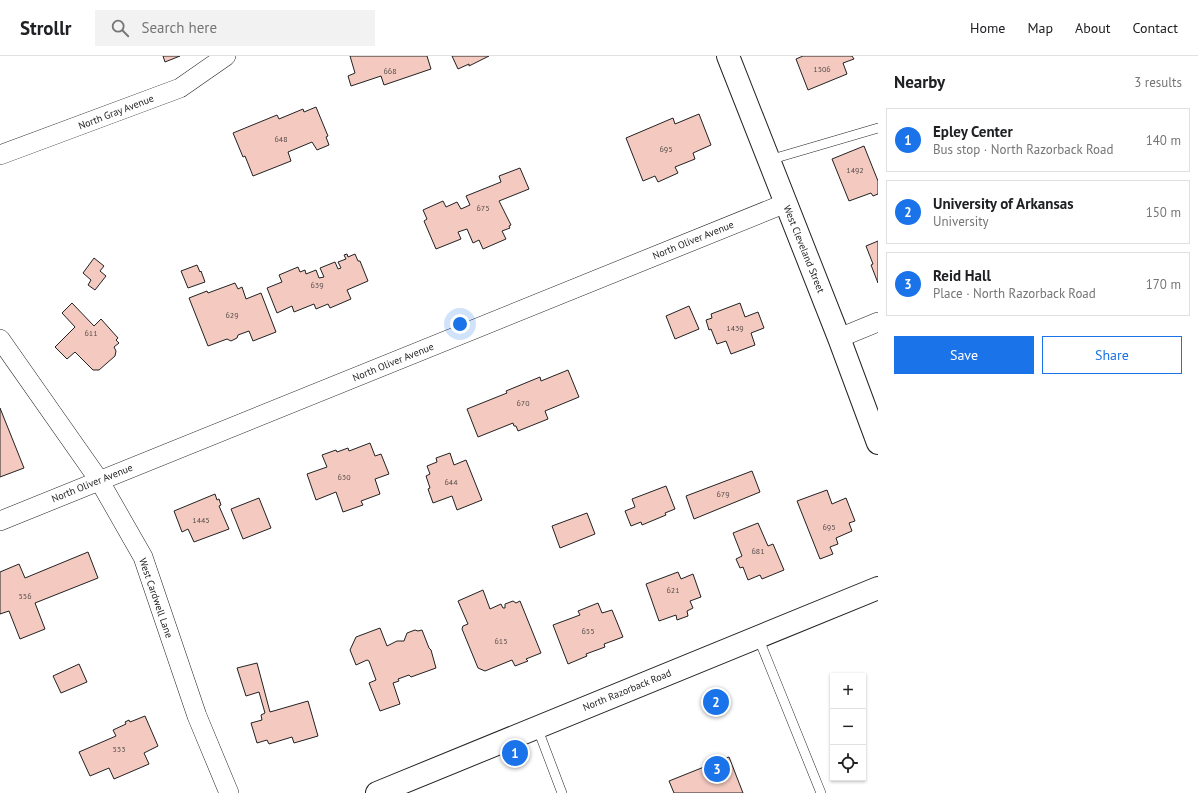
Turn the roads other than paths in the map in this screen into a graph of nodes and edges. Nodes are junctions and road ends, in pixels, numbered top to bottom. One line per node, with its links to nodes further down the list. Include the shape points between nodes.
1 (226, 56): 4 (street, North Gray Avenue, via 180,88)
2 (728, 56): 5 (street, West Cleveland Street)
3 (878, 128): 5 (lane)
4 (0, 155)
5 (769, 160): 6 (street, West Cleveland Street)
6 (786, 203): 9 (street, West Cleveland Street); 11 (street, North Oliver Avenue)
7 (878, 322): 9 (street)
8 (0, 338): 11 (street, West Cardwell Lane)
9 (839, 338): 10 (street, West Cleveland Street)
10 (878, 443)
11 (99, 480): 12 (street, North Oliver Avenue); 16 (street, West Cardwell Lane, via 143,557 197,716)
12 (0, 521)
13 (878, 588): 14 (street, North Razorback Road)
14 (758, 637): 15 (street, North Razorback Road); 19 (lane)
15 (537, 728): 17 (street, North Razorback Road); 18 (lane)
16 (229, 793)
17 (377, 793)
18 (562, 793)
19 (821, 793)

